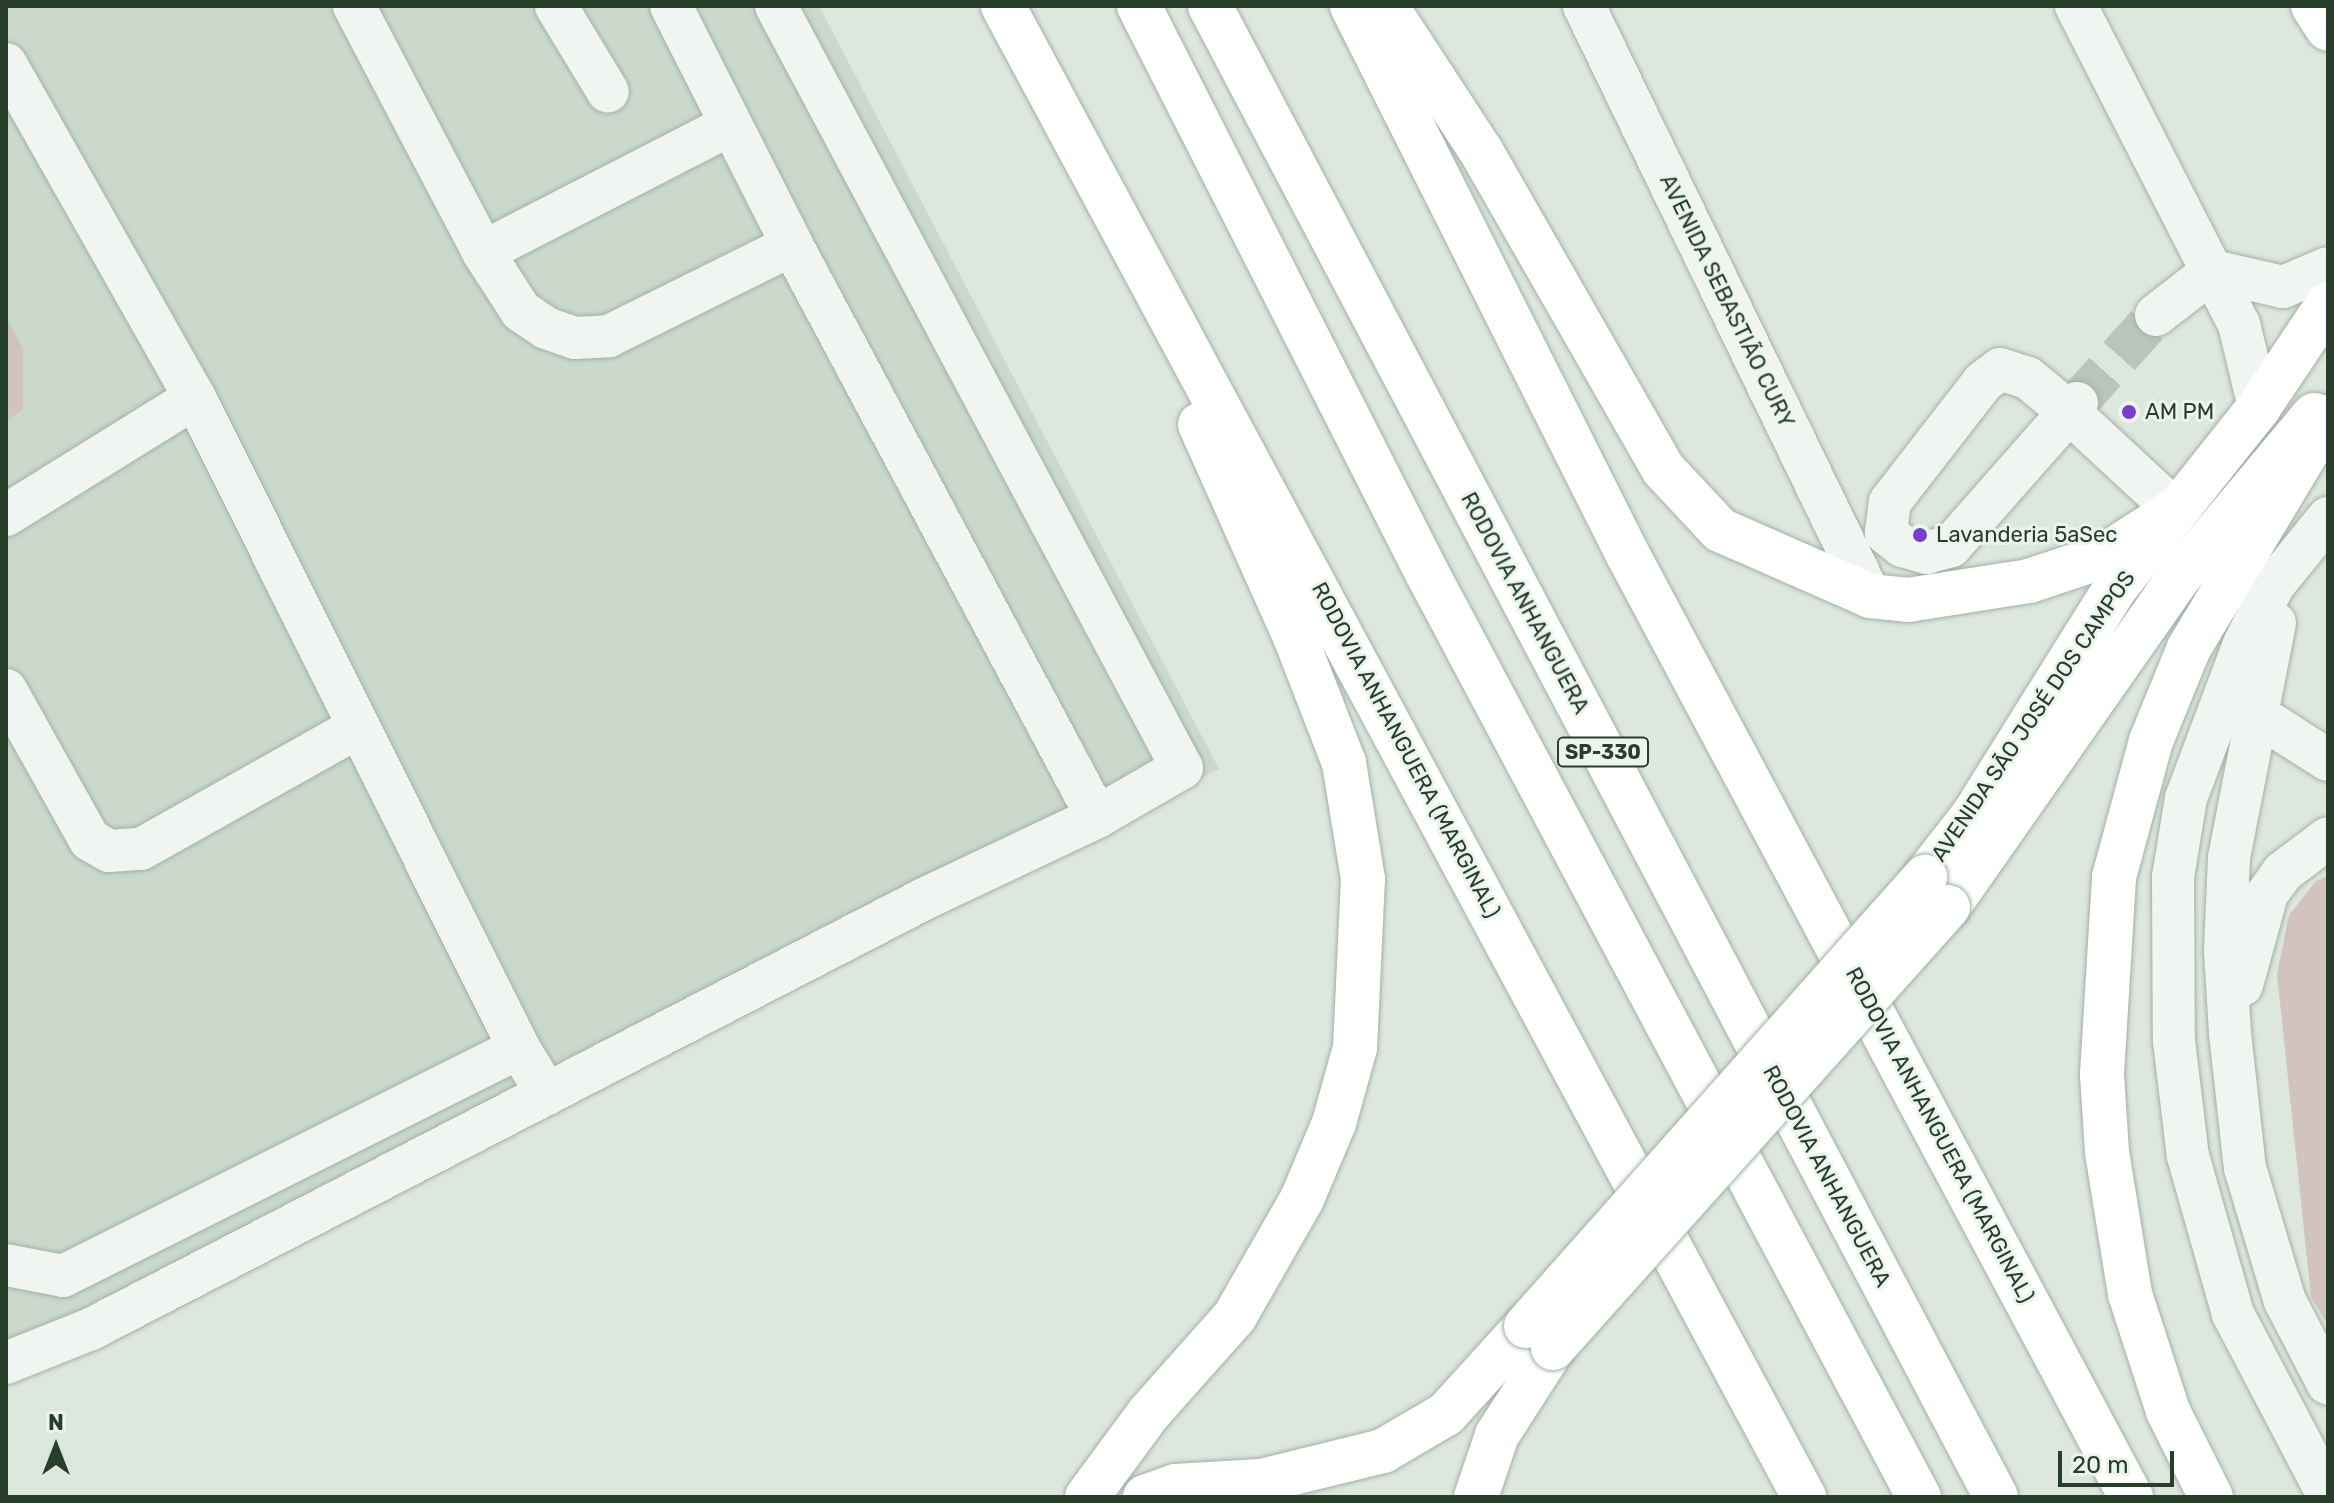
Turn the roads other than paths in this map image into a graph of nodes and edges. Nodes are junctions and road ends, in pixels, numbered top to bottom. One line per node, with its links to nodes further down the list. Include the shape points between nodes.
1 (354, 6): 19 (street)
2 (556, 6): 15 (street)
3 (671, 6): 17 (street)
4 (776, 6): 37 (street, via 1182,768)
5 (1003, 6): 16 (main road, RODOVIA ANHANGUERA (MARGINAL))
6 (1139, 6): 55 (main road, SP-330, via 1427,573 1799,1263)
7 (1210, 6): 56 (main road, RODOVIA ANHANGUERA / SP-330)
8 (1352, 6): 57 (main road, RODOVIA ANHANGUERA (MARGINAL), via 1628,555)
9 (1386, 6): 32 (main road, via 1481,151 1663,469 1720,530)
10 (1584, 6): 32 (street, AVENIDA SEBASTIÃO CURY)
11 (2076, 6): 21 (street)
12 (2313, 6): 13 (main road)
13 (2328, 29)
14 (6, 64): 24 (street)
15 (608, 92)
16 (1059, 112): 51 (main road, via 1296,639 1344,763 1363,879 1355,1048 1334,1123 1302,1199 1235,1316 1149,1413); 54 (main road, RODOVIA ANHANGUERA (MARGINAL))
17 (730, 125): 18 (street); 19 (street)
18 (792, 245): 19 (street, via 609,336 575,338 546,328 521,311); 37 (street)
19 (483, 252)
20 (2328, 268): 21 (street, via 2283,287)
21 (2213, 271): 23 (street); 27 (street, via 2239,324)
22 (2328, 304): 27 (main road, AVENIDA SÃO JOSÉ DOS CAMPOS)
23 (2156, 315)
24 (195, 398): 30 (street); 35 (street)
25 (2328, 398): 39 (main road, AVENIDA SÃO JOSÉ DOS CAMPOS, via 2179,577)
26 (2073, 407): 26 (street, via 1951,546 1927,553 1902,546 1886,533 1890,502 1983,382 2000,369 2028,378); 29 (street)
27 (2259, 407): 29 (main road, AVENIDA SÃO JOSÉ DOS CAMPOS)
28 (2328, 417): 58 (main road, via 2189,648 2151,741 2114,877 2102,1074 2107,1152 2130,1294 2168,1411)
29 (2175, 510): 32 (main road, via 2104,556 2029,581 1957,597); 39 (main road, AVENIDA SÃO JOSÉ DOS CAMPOS, via 2078,642 1974,814)
30 (6, 515)
31 (2328, 518): 34 (street, via 2290,564)
32 (1870, 596)
33 (6, 690): 35 (street, via 90,840 109,851 141,849)
34 (2236, 712): 36 (street); 40 (street, via 2225,951); 50 (street, via 2186,798 2173,877 2174,1041 2188,1156 2233,1314)
35 (358, 727): 41 (street)
36 (2328, 760)
37 (1097, 817): 42 (street, via 926,898)
38 (2328, 838): 40 (street, via 2283,872 2267,894)
39 (1937, 892): 46 (main road, AVENIDA SÃO JOSÉ DOS CAMPOS, bridge)
40 (2230, 1033): 48 (street, via 2245,1168 2285,1301)
41 (519, 1048): 42 (street); 44 (street)
42 (547, 1094): 45 (street)
43 (6, 1265): 44 (street)
44 (63, 1276): 45 (street)
45 (91, 1329): 47 (street)
46 (1539, 1337): 49 (main road, via 1446,1414 1383,1451); 53 (main road)
47 (6, 1363)
48 (2328, 1384)
49 (1274, 1489): 52 (main road, via 1175,1486)
50 (2328, 1495)
51 (1087, 1497)
52 (1145, 1497)
53 (1476, 1497)
54 (1804, 1497)
55 (1919, 1497)
56 (1996, 1497)
57 (2131, 1497)
58 (2211, 1497)

